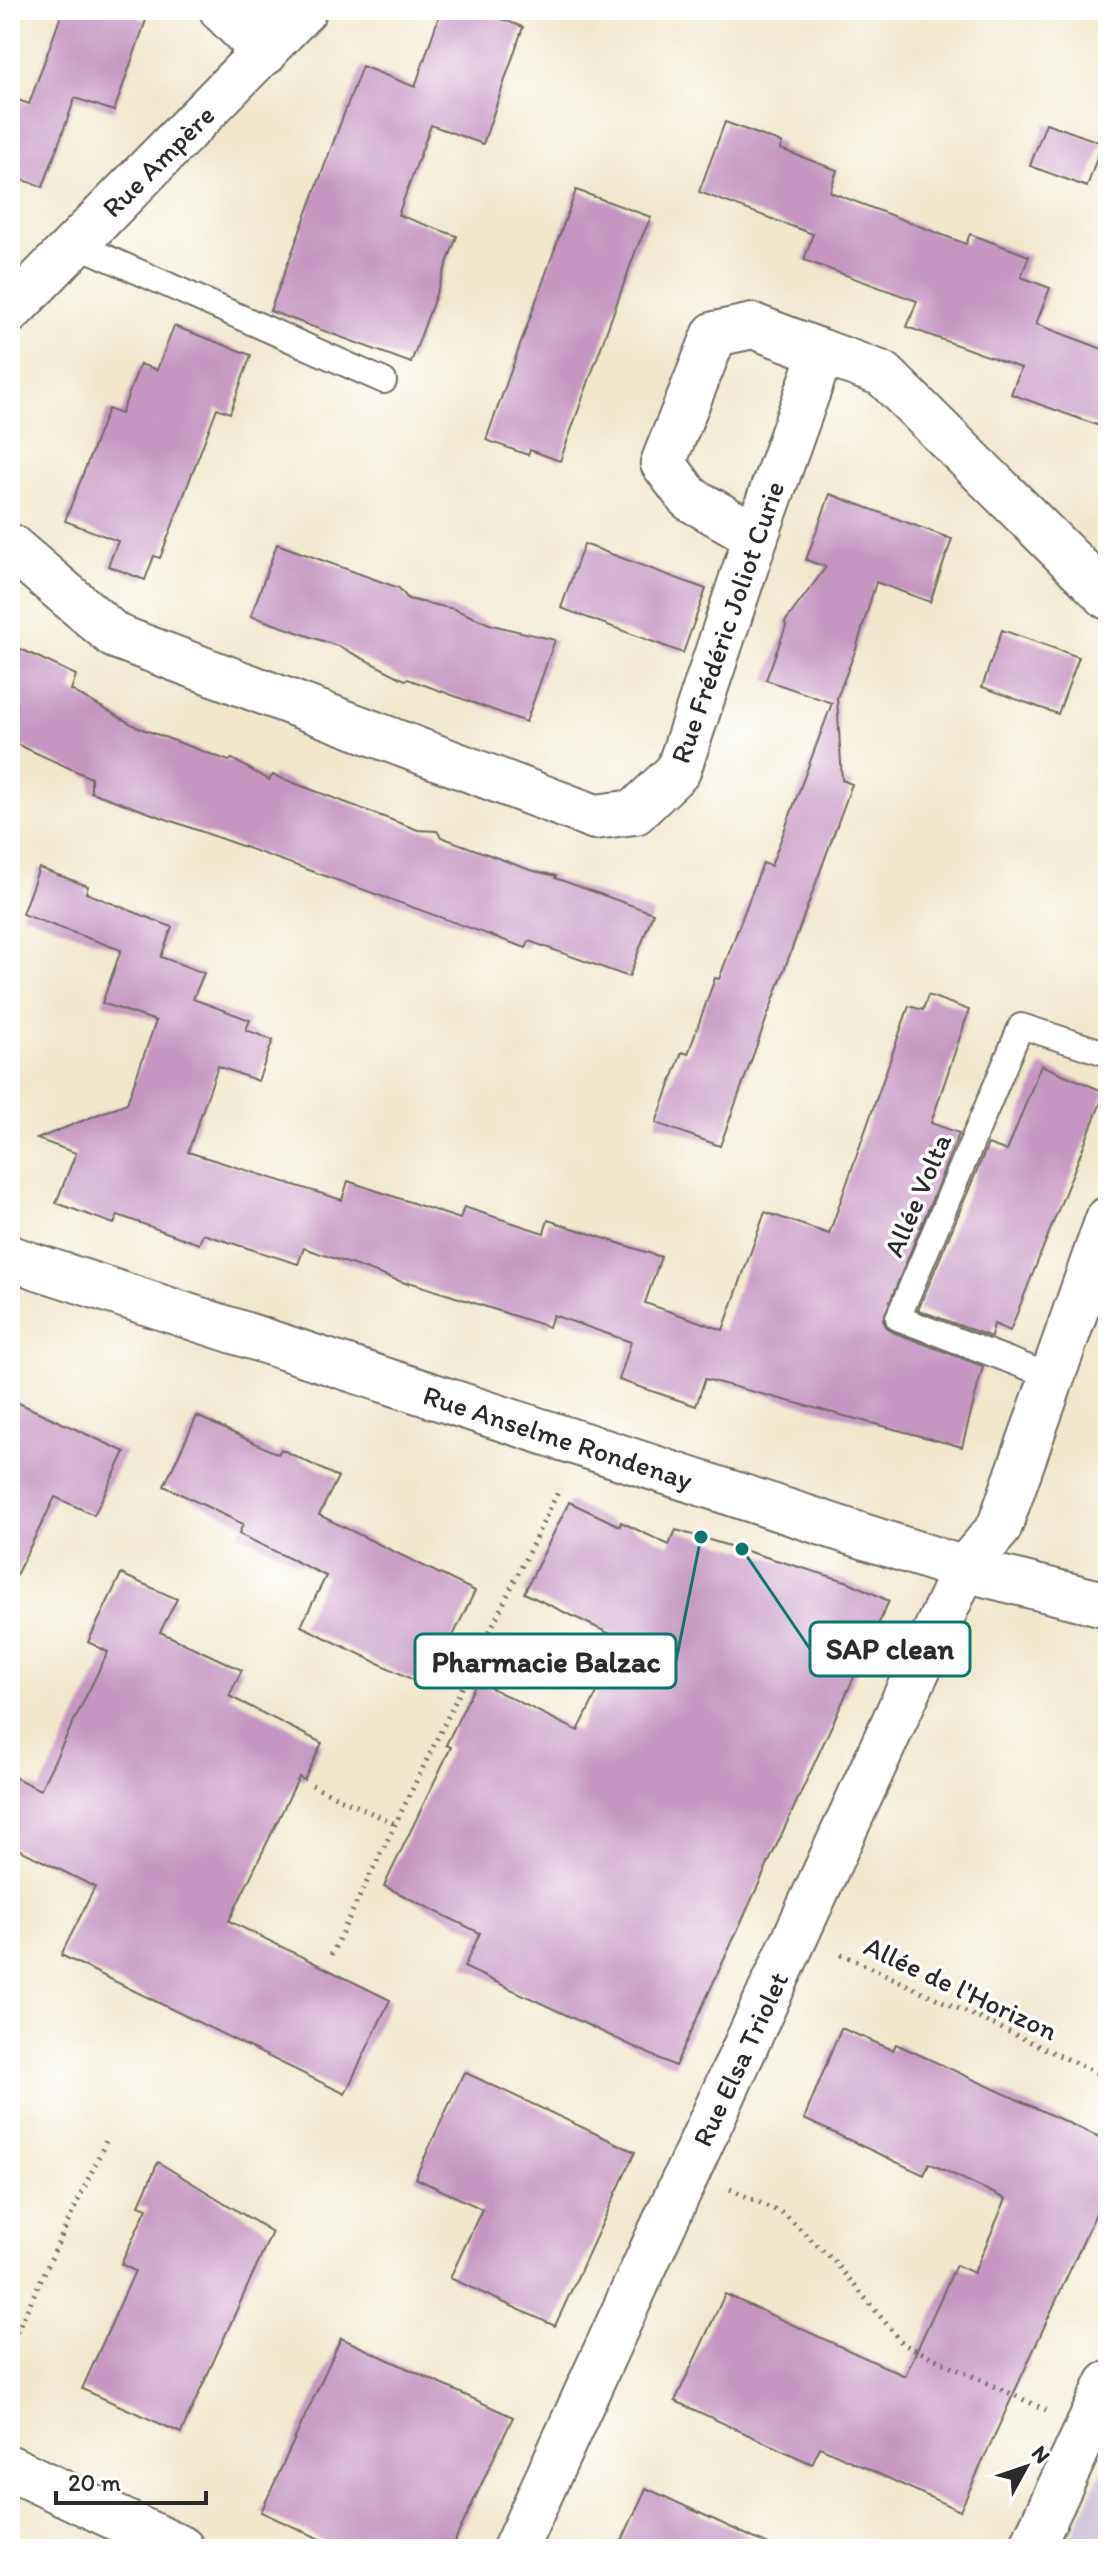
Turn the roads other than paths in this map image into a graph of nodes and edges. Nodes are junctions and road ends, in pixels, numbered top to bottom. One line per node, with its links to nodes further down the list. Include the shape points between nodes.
1 (222, 10): 3 (street)
2 (304, 10): 3 (street, Rue Ampère)
3 (265, 53): 4 (street, Rue Ampère)
4 (76, 244): 5 (street, Rue Ampère); 7 (lane)
5 (10, 311)
6 (822, 352): 8 (street, Rue Frédéric Joliot Curie); 8 (street, via 753,326 715,334 663,463 689,498); 10 (street, via 883,374)
7 (384, 381)
8 (756, 536): 9 (street, Rue Frédéric Joliot Curie, via 678,771 635,812 595,817 115,636)
9 (10, 546)
10 (1108, 597)
11 (1108, 1054): 14 (lane, Allée Volta, via 1021,1026 898,1318)
12 (1108, 1219): 14 (street, Rue Elsa Triolet)
13 (10, 1258): 15 (street, Rue Anselme Rondenay)
14 (1053, 1377): 15 (street, Rue Elsa Triolet, via 999,1528)
15 (964, 1569): 16 (street, Rue Anselme Rondenay); 20 (street, Rue Elsa Triolet)
16 (1108, 1605)
17 (1108, 2384): 21 (street)
18 (10, 2468): 19 (street)
19 (182, 2549)
20 (515, 2549)
21 (1031, 2549)

